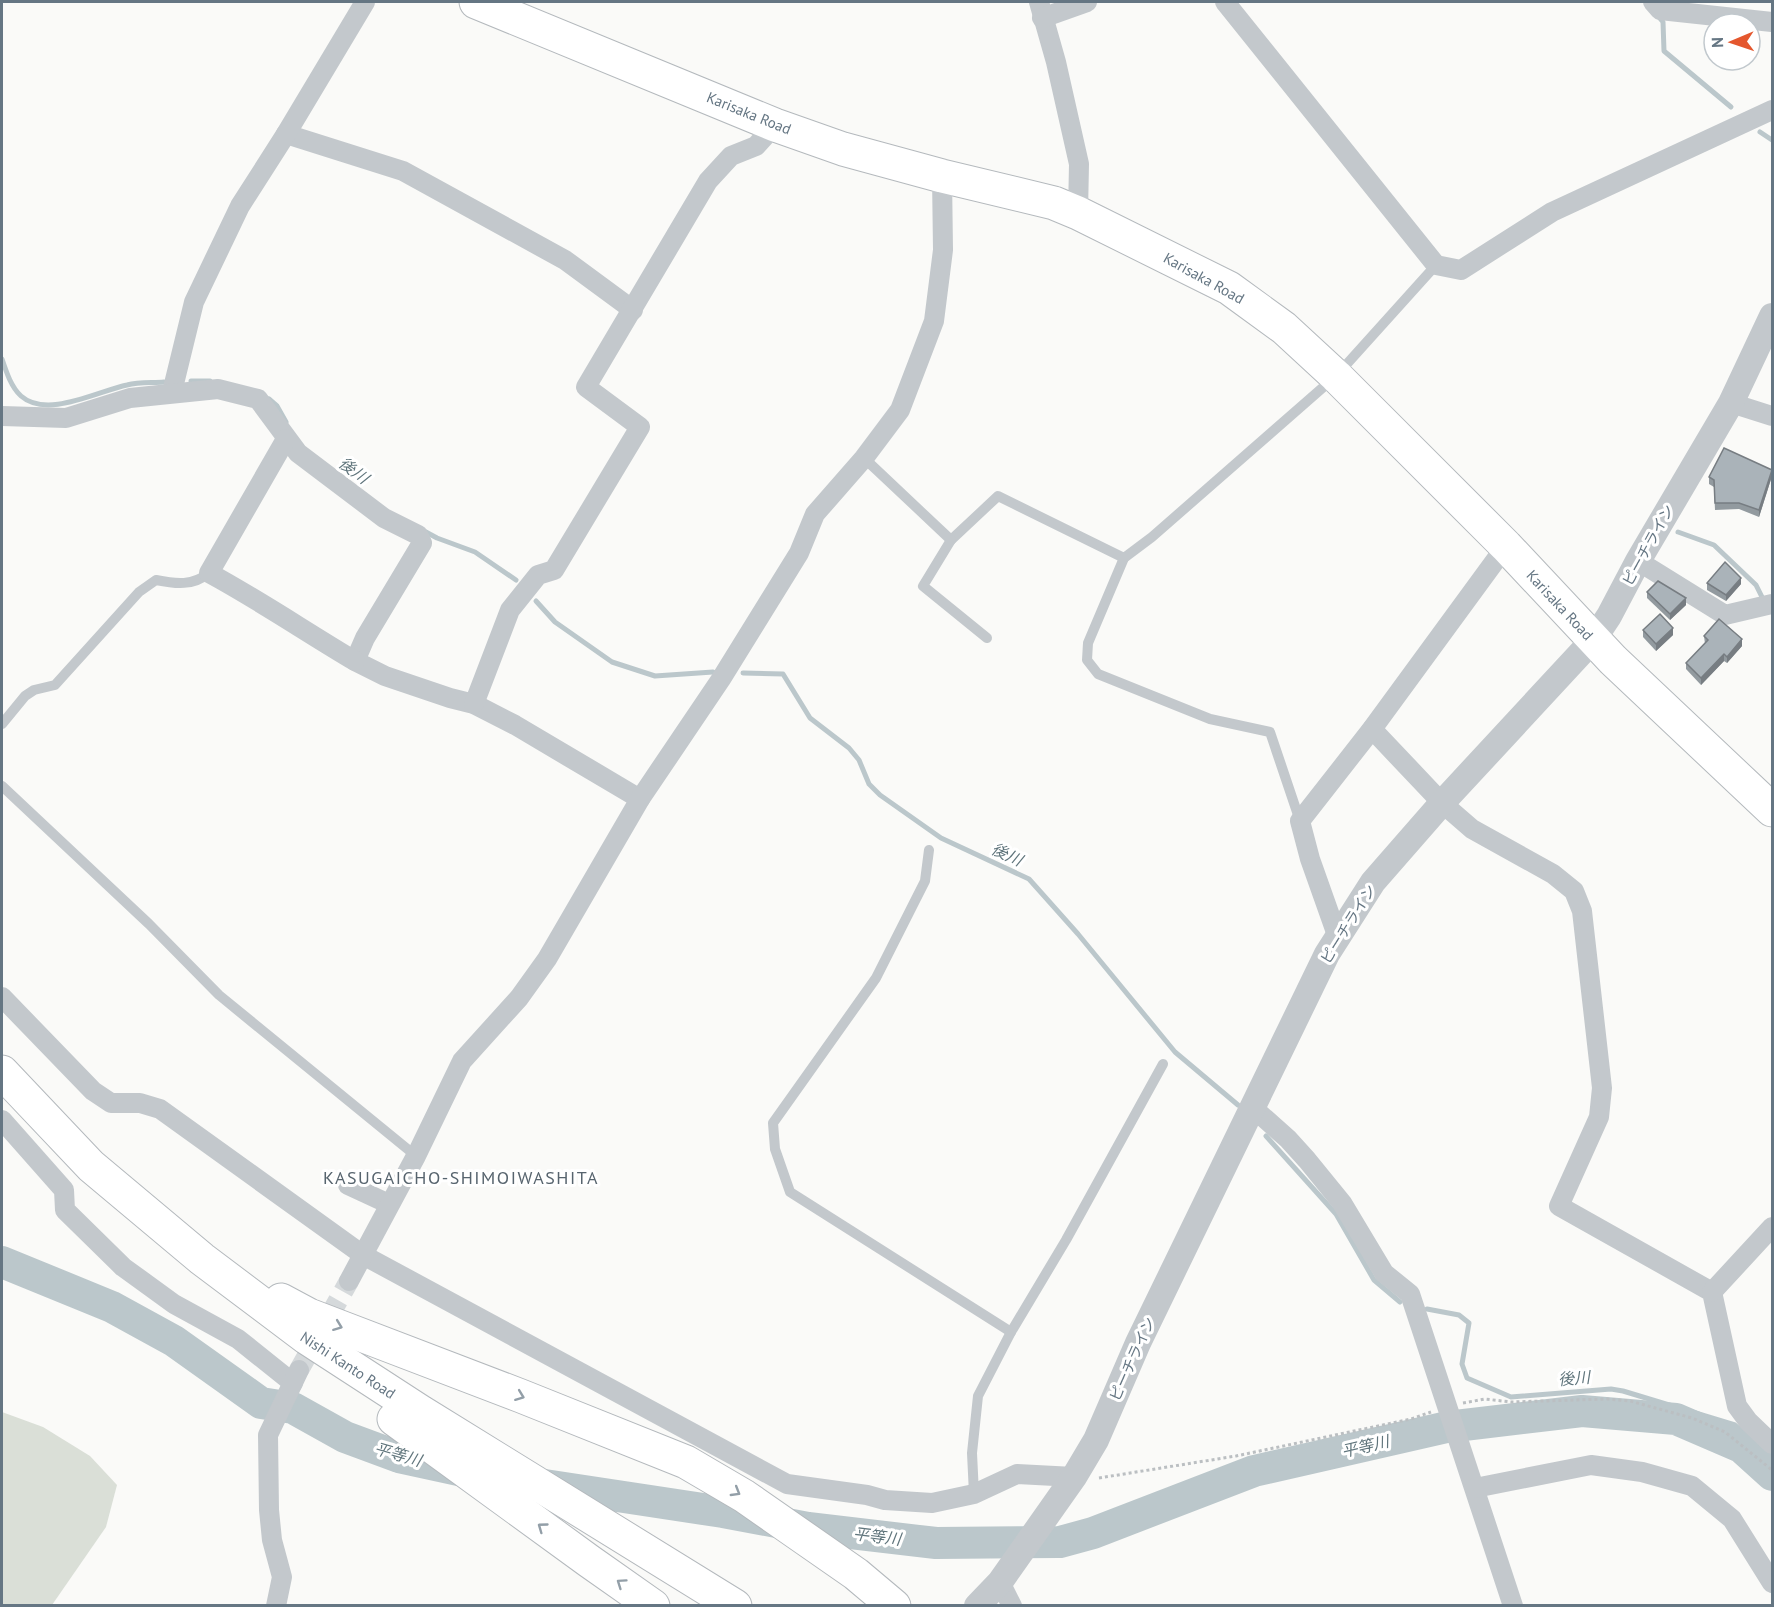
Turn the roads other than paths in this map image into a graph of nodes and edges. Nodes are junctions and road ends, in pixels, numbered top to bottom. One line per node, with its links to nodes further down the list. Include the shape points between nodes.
1 (365, 2): 10 (street)
2 (476, 2): 9 (highway, Karisaka Road)
3 (1088, 2): 6 (street)
4 (1225, 2): 13 (street)
5 (1653, 2): 7 (street, via 1660,10)
6 (1040, 10): 12 (street, via 1056,62 1078,164)
7 (1773, 22)
8 (1773, 110): 13 (street, via 1552,212 1461,270)
9 (775, 124): 11 (highway, Karisaka Road, via 843,149); 14 (street, via 756,146 731,156 708,181)
10 (286, 134): 14 (street, via 403,171 565,260); 17 (street, via 240,206 194,302)
11 (942, 176): 12 (highway, Karisaka Road, via 1054,203); 22 (street, via 943,250 934,321 900,410)
12 (1078, 213): 16 (highway, Karisaka Road, via 1229,288 1284,328)
13 (1436, 265): 16 (lane)
14 (633, 310): 32 (street, via 586,387 640,427 554,570 538,575 510,610)
15 (1773, 316): 18 (street, ピーチライン)
16 (1336, 376): 24 (highway, Karisaka Road); 25 (lane)
17 (172, 392): 19 (street, via 130,398 66,418); 21 (street, via 218,389 258,399)
18 (1731, 403): 20 (street); 26 (street, ピーチライン)
19 (2, 416)
20 (1773, 416)
21 (286, 439): 27 (street); 31 (street, via 320,471 384,518 418,535 422,543)
22 (864, 458): 23 (lane); 36 (street, via 814,514 799,554)
23 (951, 540): 25 (lane, via 998,496); 29 (lane, via 923,586)
24 (1506, 546): 30 (highway, Karisaka Road); 34 (street)
25 (1124, 558): 39 (lane, via 1089,644 1087,660 1098,674 1210,719 1270,732)
26 (1638, 561): 28 (street, via 1725,615); 30 (street, ピーチライン)
27 (209, 573): 31 (street); 33 (lane, via 201,580 178,584 156,580 139,592 56,685 25,696)
28 (1773, 604)
29 (987, 638)
30 (1593, 640): 37 (street, ピーチライン); 38 (highway, Karisaka Road)
31 (355, 661): 32 (street, via 385,676)
32 (474, 704): 36 (street)
33 (2, 724)
34 (1372, 729): 37 (street); 39 (street)
35 (2, 786): 47 (lane, via 219,994)
36 (640, 799): 47 (street, via 547,959 519,998 462,1061)
37 (1442, 803): 41 (street, ピーチライン, via 1373,882); 54 (street, via 1472,829 1553,874 1574,891 1582,910 1602,1088 1599,1118 1559,1206)
38 (1773, 810)
39 (1300, 821): 41 (street)
40 (929, 850): 56 (lane, via 925,881 876,978 773,1123 775,1149 790,1192)
41 (1338, 938): 45 (street, ピーチライン)
42 (2, 997): 52 (street, via 93,1091 111,1103 140,1103 160,1109)
43 (1164, 1064): 56 (lane)
44 (2, 1072): 50 (highway, Nishi Kanto Road, via 92,1166)
45 (1252, 1107): 58 (street, ピーチライン, via 1138,1343 1096,1440); 59 (street, via 1307,1160 1342,1203 1384,1273 1410,1294)
46 (2, 1120): 63 (street, via 64,1190 66,1210 123,1267 174,1304 296,1376 268,1435 269,1510 282,1577)
47 (416, 1156): 49 (street)
48 (348, 1185): 49 (street)
49 (389, 1204): 52 (street)
50 (144, 1211): 55 (highway, Nishi Kanto Road); 66 (highway, one-way to 66, via 270,1294 309,1315 686,1462 744,1496)
51 (1773, 1227): 54 (street)
52 (363, 1255): 53 (street); 60 (street, via 787,1484 906,1502 932,1503)
53 (349, 1281)
54 (1712, 1292): 57 (street, via 1737,1406)
55 (255, 1300): 64 (highway, one-way to 55, via 378,1407 297,1341); 65 (highway, Nishi Kanto Road, via 421,1412)
56 (1011, 1332): 60 (lane, via 978,1396 972,1453)
57 (1773, 1444)
58 (1076, 1473): 60 (street, via 1017,1474); 61 (street, ピーチライン)
59 (1472, 1479): 62 (street, via 1591,1465 1642,1472 1692,1486 1732,1519); 69 (street)
60 (974, 1494)
61 (1000, 1582): 67 (street, ピーチライン); 68 (street)
62 (1773, 1583)
63 (276, 1605)
64 (653, 1605)
65 (735, 1605)
66 (894, 1605)
67 (977, 1605)
68 (1012, 1605)
69 (1513, 1605)

